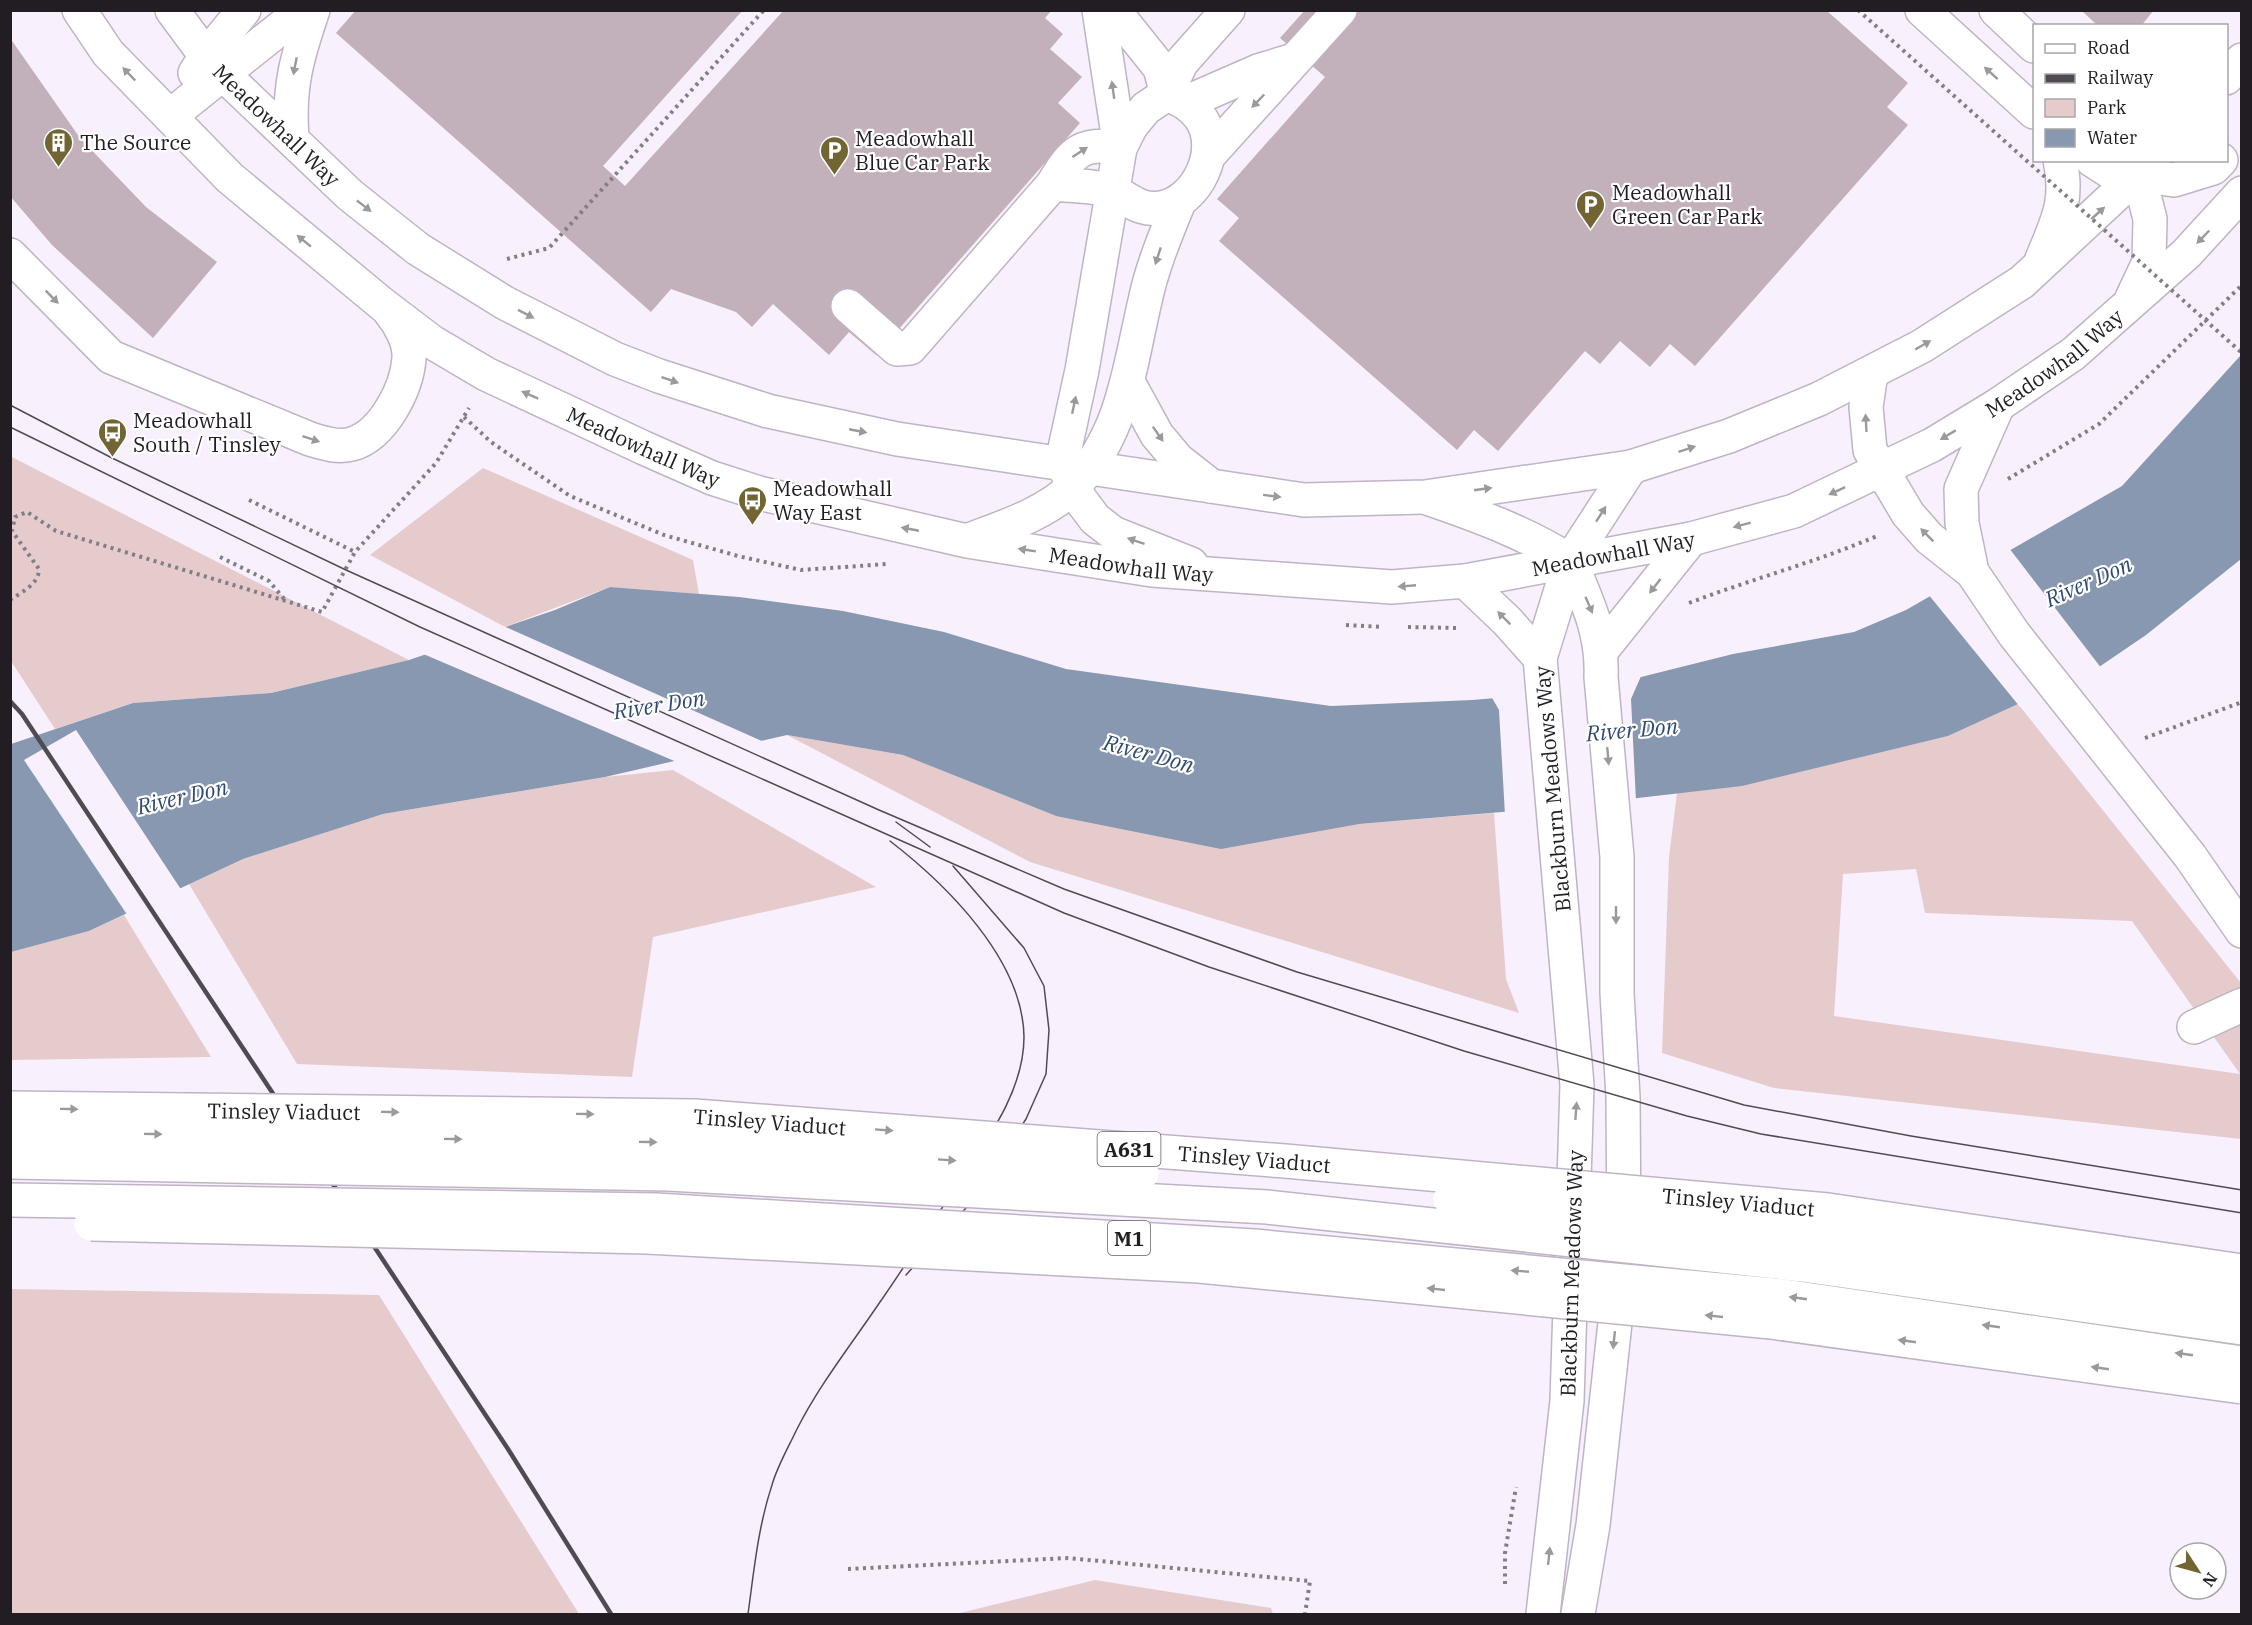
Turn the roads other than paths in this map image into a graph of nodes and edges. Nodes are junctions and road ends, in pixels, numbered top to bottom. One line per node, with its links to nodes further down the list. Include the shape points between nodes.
1 (79, 10): 17 (main road, Meadowhall Way, one-way to 1, via 108,53)
2 (172, 10): 14 (main road, Meadowhall Way)
3 (244, 10): 14 (main road)
4 (303, 10): 14 (main road)
5 (313, 10): 18 (main road, one-way to 18, via 296,60 289,102)
6 (1100, 10): 20 (main road, one-way to 6)
7 (1110, 10): 15 (main road, via 1160,68)
8 (1228, 10): 15 (main road, via 1181,63)
9 (1340, 10): 13 (main road)
10 (1923, 10): 16 (main road, one-way to 10)
11 (1996, 10): 12 (main road)
12 (2033, 45)
13 (1299, 59): 15 (main road); 22 (main road, one-way to 22)
14 (215, 65): 17 (main road); 18 (main road, Meadowhall Way)
15 (1177, 98): 20 (main road, via 1146,108); 22 (main road, via 1202,119)
16 (2033, 111)
17 (170, 116): 33 (main road, Meadowhall Way, one-way to 17, via 230,178)
18 (292, 137): 41 (main road, Meadowhall Way, one-way to 41, via 350,195 418,249 486,292 615,359 722,397 819,424)
19 (2241, 142): 21 (main road)
20 (1120, 148): 27 (main road, one-way to 20, via 1079,149 1099,144); 28 (main road)
21 (2228, 153)
22 (1210, 154): 30 (main road, via 1195,185)
23 (2060, 162): 32 (main road, via 2063,209)
24 (2095, 162): 26 (main road, via 2109,171)
25 (2219, 162): 26 (main road, via 2213,168 2174,180)
26 (2143, 165): 32 (main road, Meadowhall Way, one-way to 26); 35 (main road, via 2150,219 2149,262)
27 (1053, 184): 28 (main road); 34 (main road, via 910,348 897,349)
28 (1113, 191): 30 (main road, via 1139,208 1161,208); 41 (main road, one-way to 28, via 1082,370)
29 (2241, 193): 35 (main road, Meadowhall Way, one-way to 35, via 2186,254)
30 (1179, 202): 37 (main road, one-way to 37, via 1148,288)
31 (10, 255): 33 (main road, one-way to 33, via 111,357 332,445 352,444 372,433 392,408 405,378 410,358 406,340)
32 (2040, 267): 36 (main road, Meadowhall Way, one-way to 32, via 1922,346)
33 (382, 304): 45 (main road, Meadowhall Way, one-way to 33, via 793,502 712,478 486,374 432,342)
34 (848, 306)
35 (2127, 308): 38 (main road, Meadowhall Way, via 2073,354)
36 (1871, 373): 39 (main road, Meadowhall Way, one-way to 36, via 1729,436); 40 (main road, one-way to 36, via 1866,429)
37 (1129, 384): 41 (main road, via 1110,433); 42 (main road, one-way to 42, via 1157,435 1178,460)
38 (1998, 405): 40 (main road, Meadowhall Way, one-way to 40); 47 (main road, via 1961,489 1962,523)
39 (1631, 467): 43 (main road, Meadowhall Way, one-way to 39); 46 (main road, one-way to 39)
40 (1880, 471): 44 (main road, Meadowhall Way, one-way to 44, via 1794,511); 47 (main road, one-way to 40, via 1929,538)
41 (1074, 472): 42 (main road, Meadowhall Way); 45 (main road, via 1029,518); 48 (main road, one-way to 41, via 1113,533 1095,519)
42 (1214, 489): 43 (main road, Meadowhall Way, one-way to 43, via 1304,500)
43 (1425, 497): 46 (main road, via 1505,525)
44 (1691, 539): 46 (main road, Meadowhall Way); 51 (main road, one-way to 51)
45 (967, 541): 48 (main road, Meadowhall Way, one-way to 45, via 1152,570)
46 (1570, 561): 49 (main road, Meadowhall Way); 50 (main road, Blackburn Meadows Way); 51 (main road, Blackburn Meadows Way, one-way to 51, via 1594,618)
47 (1972, 572): 52 (main road, via 2014,634 2190,856)
48 (1209, 573): 49 (main road, Meadowhall Way, one-way to 48, via 1392,587)
49 (1466, 581): 50 (main road, one-way to 49)
50 (1540, 658): 65 (main road, Blackburn Meadows Way, one-way to 50, via 1567,1401 1577,1085)
51 (1602, 664): 66 (main road, Blackburn Meadows Way, one-way to 66, via 1617,856 1624,1240 1593,1525)
52 (2241, 931)
53 (2241, 1005): 54 (main road)
54 (2194, 1027)
55 (10, 1108): 60 (main road, Tinsley Viaduct / A631, one-way to 60, bridge, via 695,1116 1286,1161 1828,1210)
56 (10, 1131): 61 (main road, Tinsley Viaduct, one-way to 61, bridge, via 684,1143 1281,1182 1807,1234)
57 (10, 1162): 62 (main road, bridge, via 668,1174 1267,1207 1803,1265)
58 (10, 1200): 63 (main road, M1, one-way to 58, bridge, via 1784,1296 1254,1246 656,1210)
59 (10, 1222): 64 (main road, one-way to 59, bridge, via 1772,1322 1199,1266 647,1238)
60 (2241, 1271)
61 (2241, 1296)
62 (2241, 1328)
63 (2241, 1363)
64 (2241, 1387)
65 (1543, 1614)
66 (1578, 1614)

